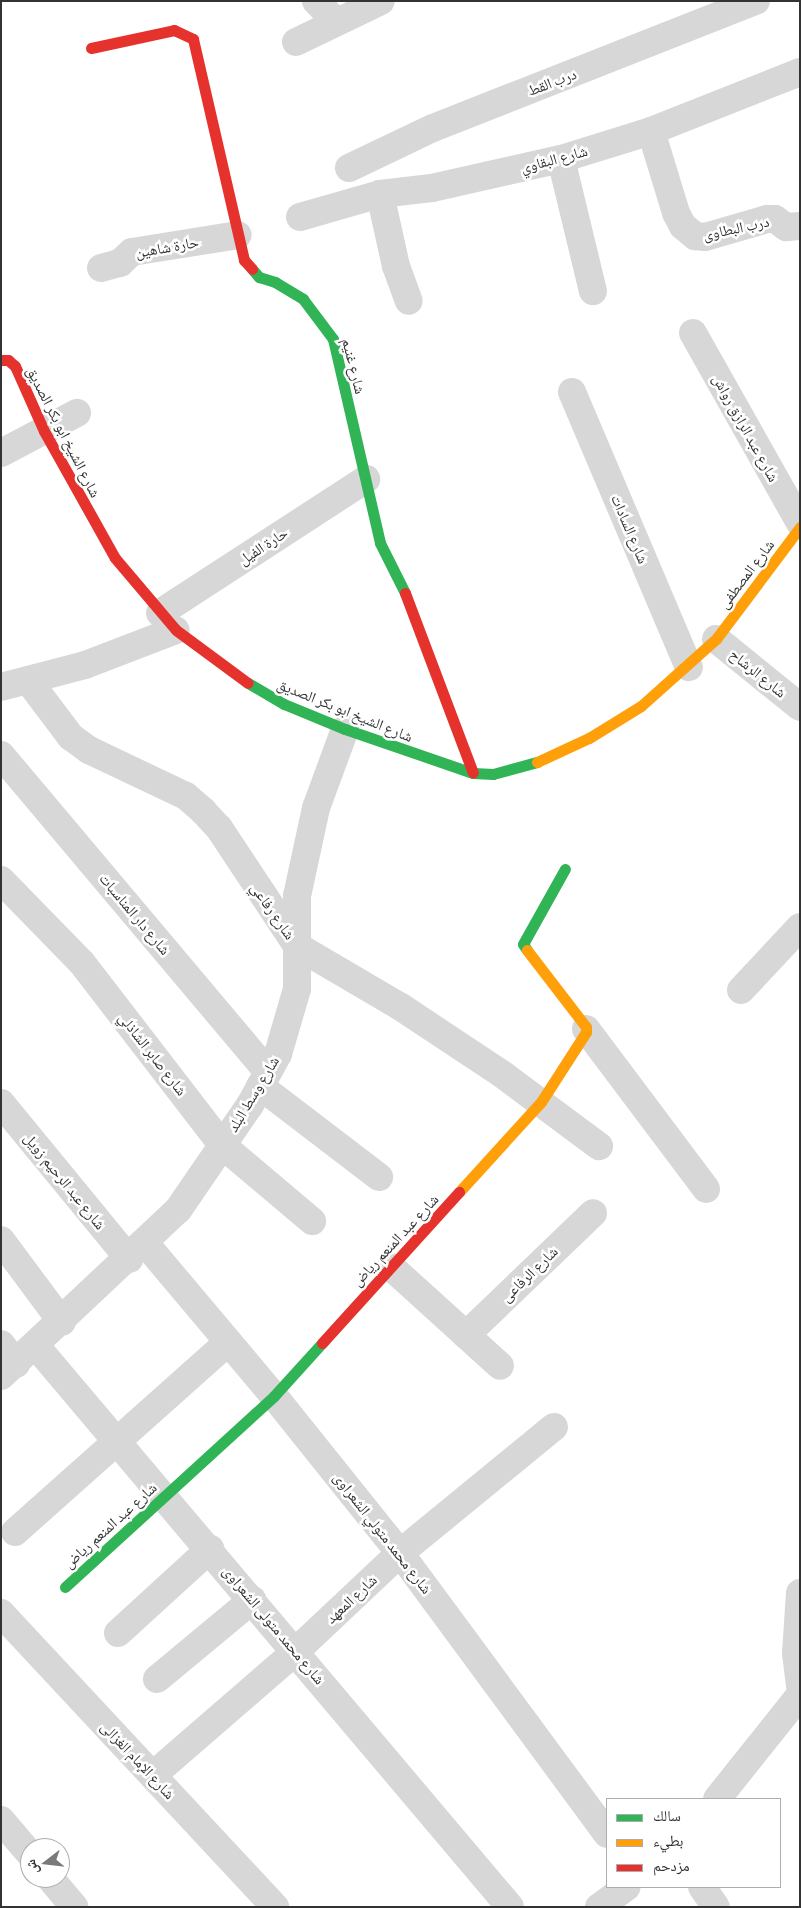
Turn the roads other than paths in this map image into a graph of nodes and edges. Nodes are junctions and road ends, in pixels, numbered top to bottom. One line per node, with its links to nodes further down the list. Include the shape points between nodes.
1 (316, 1): 4 (street)
2 (381, 1): 4 (street)
3 (756, 1): 10 (street, درب القط, via 433,128)
4 (336, 22): 5 (street)
5 (296, 42)
6 (91, 48): 14 (street, شارع غنيم, via 174,30 193,39)
7 (800, 72): 8 (street, شارع البقاوي)
8 (651, 131): 9 (street, شارع البقاوي); 13 (street, درب البطاوى, via 676,213 683,226 695,236 705,237 767,219 775,219 786,227)
9 (561, 159): 11 (street, شارع البقاوي, via 432,188); 16 (street)
10 (350, 168)
11 (380, 194): 12 (street, شارع البقاوي); 17 (street, via 396,266)
12 (300, 217)
13 (800, 226)
14 (238, 236): 15 (street, حارة شاهين, via 132,252 120,263); 24 (street, شارع غنيم, via 248,267 259,277 275,282 303,299 325,324 333,339)
15 (101, 268)
16 (594, 291)
17 (409, 301)
18 (693, 332): 25 (street, شارع عبد الرازق رواش)
19 (1, 360): 22 (street, شارع الشيخ ابو بكر الصديق, via 8,360 15,366)
20 (572, 392): 29 (street, شارع السادات)
21 (77, 413): 22 (street)
22 (44, 431): 23 (street); 27 (street, شارع الشيخ ابو بكر الصديق, via 115,558)
23 (1, 453)
24 (366, 479): 27 (street, حارة الفيل); 35 (street, شارع غنيم, via 380,543 398,574)
25 (800, 524)
26 (800, 527): 28 (street, شارع المصطفى)
27 (168, 621): 30 (street, حارة الفيل, via 85,665); 33 (street, شارع الشيخ ابو بكر الصديق, via 236,676 284,704)
28 (716, 639): 29 (street, شارع الشيخ ابو بكر الصديق); 32 (street, شارع الرشاح)
29 (689, 666): 35 (street, شارع الشيخ ابو بكر الصديق, via 642,706 589,738 514,771)
30 (28, 680): 31 (street, حارة الفيل); 39 (street, شارع رفاعي, via 71,737 89,750 186,796 203,811 219,828)
31 (1, 687)
32 (800, 707)
33 (345, 730): 35 (street, شارع الشيخ ابو بكر الصديق); 39 (street, شارع وسط البلد, via 316,808 297,896)
34 (1, 756): 42 (street, شارع دار المناسبات)
35 (473, 774)
36 (565, 869): 41 (street, via 523,944)
37 (1, 880): 45 (street, شارع صابر الشاذلي, via 82,963)
38 (800, 927): 40 (street)
39 (297, 946): 42 (street, شارع وسط البلد, via 298,989 278,1054); 43 (street, شارع رفاعي, via 401,1007)
40 (741, 990)
41 (586, 1029): 43 (street, شارع عبد المنعم رياض); 48 (street)
42 (264, 1079): 45 (street, شارع وسط البلد); 47 (street, شارع دار المناسبات)
43 (541, 1102): 46 (street, شارع رفاعي); 53 (street, شارع عبد المنعم رياض)
44 (1, 1103): 52 (street, شارع عبد الرحيم زويل)
45 (222, 1145): 50 (street, شارع صابر الشاذلي); 52 (street, شارع وسط البلد, via 178,1210)
46 (599, 1146)
47 (379, 1177)
48 (706, 1189)
49 (593, 1213): 55 (street, شارع الرفاعى)
50 (312, 1221)
51 (1, 1240): 54 (street)
52 (137, 1251): 54 (street, شارع وسط البلد); 56 (street, شارع محمد متولي الشعراوى)
53 (391, 1266): 55 (street); 60 (street, شارع عبد المنعم رياض)
54 (62, 1322): 57 (street, شارع وسط البلد)
55 (466, 1335): 59 (street)
56 (228, 1342): 60 (street, شارع محمد متولي الشعراوى); 62 (street)
57 (36, 1346): 58 (street, شارع وسط البلد); 62 (street, شارع محمد متولى الشعراوى)
58 (6, 1362)
59 (500, 1366)
60 (274, 1396): 63 (street, شارع عبد المنعم رياض); 66 (street, شارع محمد متولي الشعراوى)
61 (554, 1427): 66 (street, شارع المعهد)
62 (118, 1441): 63 (street, شارع محمد متولى الشعراوى); 64 (street)
63 (165, 1496): 65 (street, شارع محمد متولى الشعراوى); 67 (street, شارع عبد المنعم رياض)
64 (15, 1532)
65 (210, 1549): 69 (street, شارع محمد متولى الشعراوى); 71 (street)
66 (400, 1553): 72 (street, شارع المعهد); 79 (street, شارع محمد متولي الشعراوى)
67 (65, 1587)
68 (800, 1593): 74 (street, via 796,1653)
69 (252, 1600): 72 (street, شارع محمد متولى الشعراوى); 73 (street)
70 (1, 1613): 76 (street, شارع الإمام الغزالى)
71 (118, 1633)
72 (296, 1651): 76 (street, شارع المعهد); 86 (street, شارع محمد متولى الشعراوى)
73 (157, 1679)
74 (800, 1687)
75 (800, 1695): 77 (street)
76 (153, 1775): 85 (street, شارع الإمام الغزالى)
77 (719, 1798)
78 (1, 1820): 80 (street)
79 (606, 1833)
80 (20, 1842)
81 (58, 1888): 84 (street)
82 (626, 1888): 87 (street)
83 (703, 1888): 88 (street)
84 (74, 1907)
85 (275, 1907)
86 (510, 1907)
87 (599, 1907)
88 (716, 1907)

